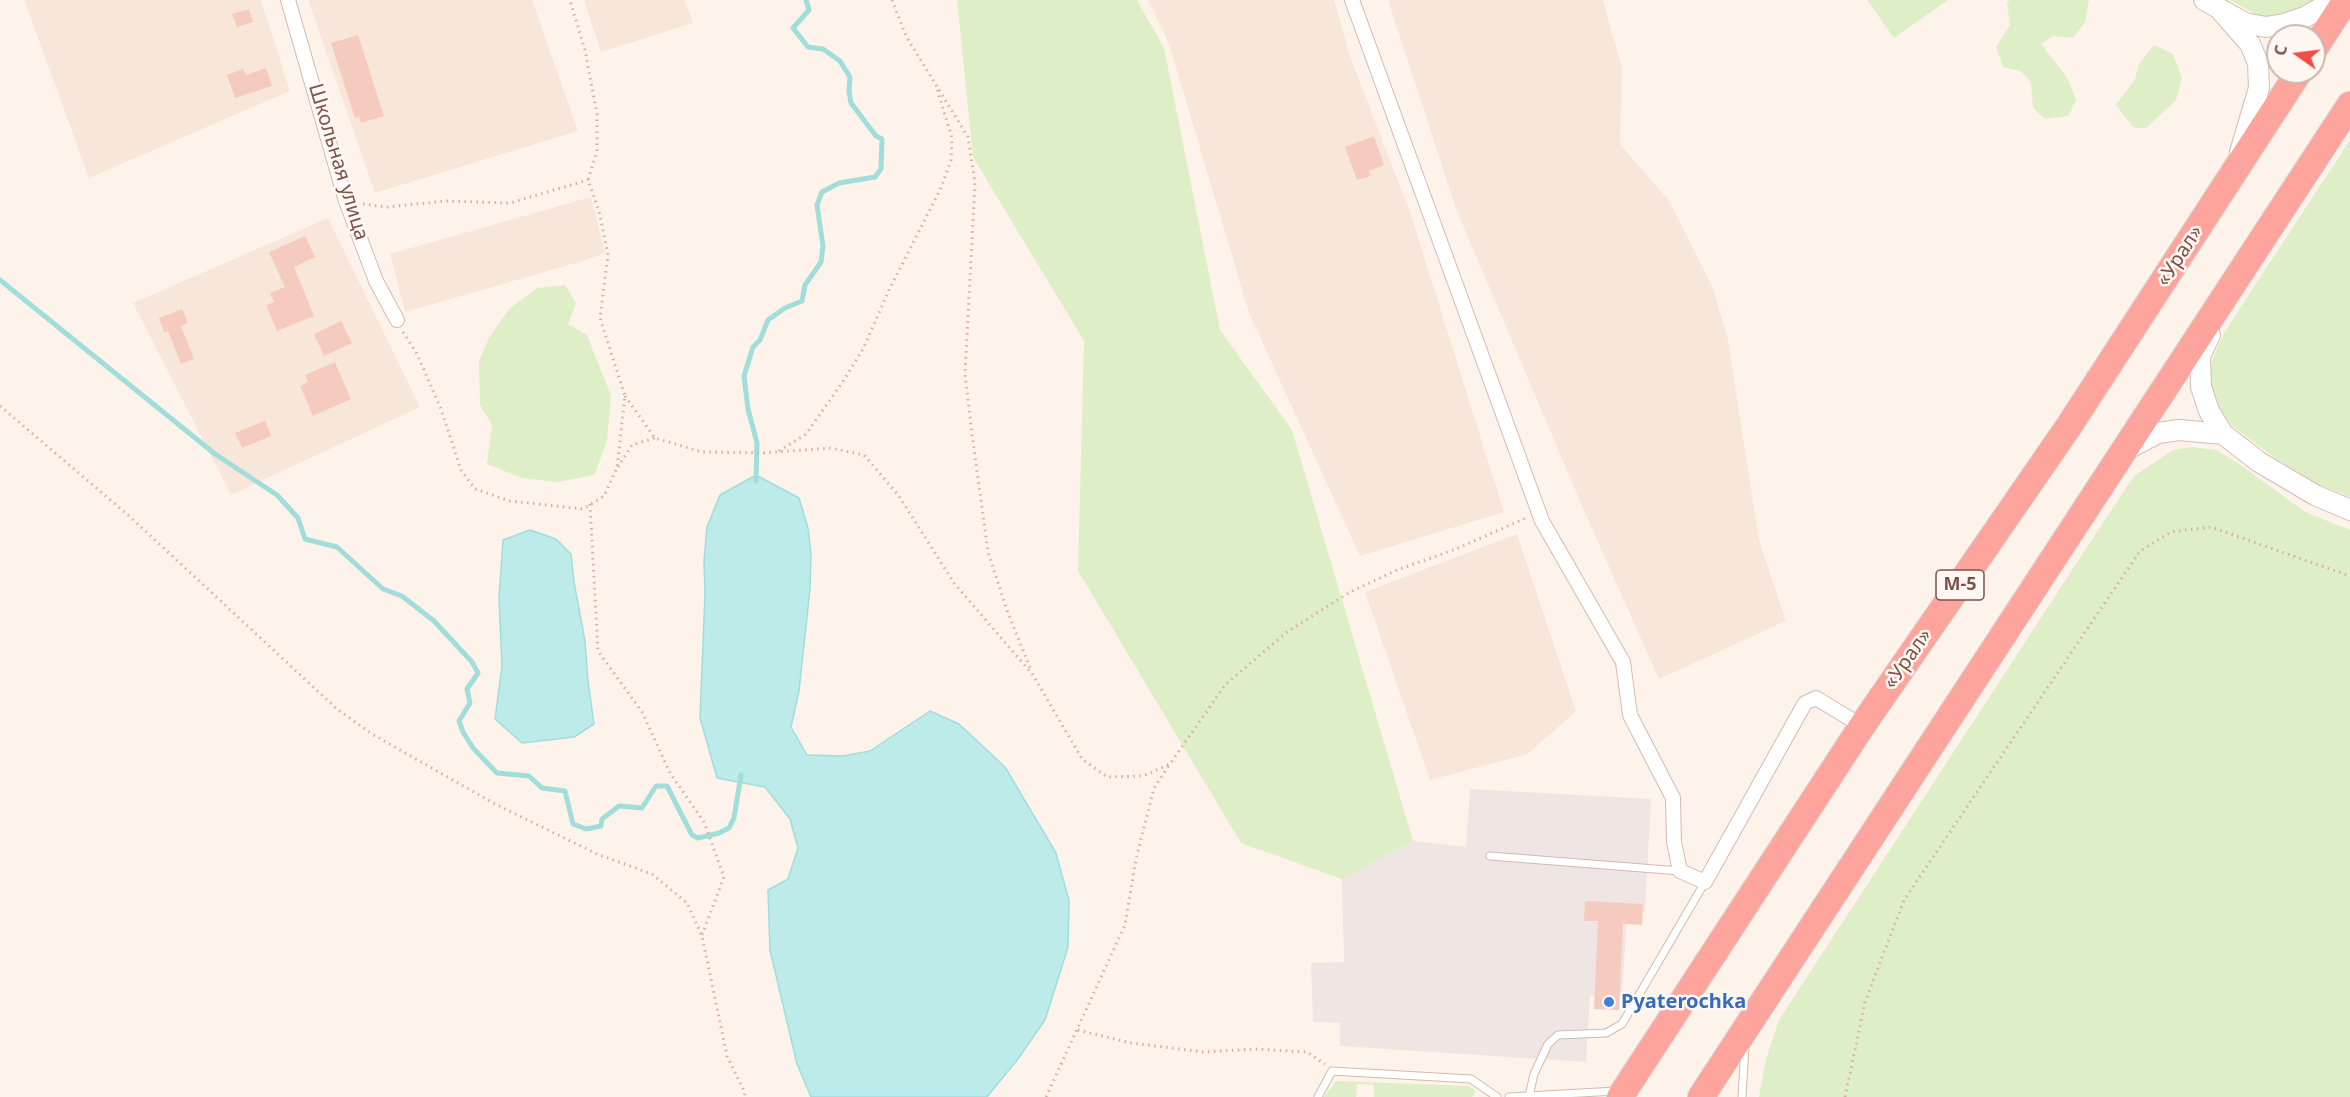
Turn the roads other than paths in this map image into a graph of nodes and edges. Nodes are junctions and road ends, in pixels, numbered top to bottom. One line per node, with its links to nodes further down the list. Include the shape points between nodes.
1 (288, 0): 12 (street, Школьная улица, via 346,201 376,281)
2 (1352, 0): 18 (street, via 1539,513 1623,662 1630,715 1673,798 1674,842)
3 (2204, 0): 6 (main road)
4 (2334, 0): 6 (main road, via 2305,17 2266,27)
5 (2346, 0): 7 (highway)
6 (2221, 12): 10 (main road, via 2250,44 2258,63 2259,88)
7 (2326, 31)
8 (2291, 84): 10 (highway, «Урал» / М-5)
9 (2350, 105): 11 (highway)
10 (2234, 172): 16 (highway, «Урал» / М-5, via 2069,426)
11 (2230, 290): 13 (main road, via 2200,357 2201,387); 14 (highway)
12 (397, 320)
13 (2223, 434): 14 (main road, via 2180,430 2158,433); 15 (main road, via 2259,462 2314,495)
14 (2124, 451): 20 (highway)
15 (2350, 510)
16 (1862, 726): 19 (street, via 1816,698 1805,703); 21 (highway, «Урал» / М-5)
17 (1490, 856): 18 (lane)
18 (1680, 871): 19 (street)
19 (1705, 882): 22 (lane, via 1622,1024 1606,1034 1558,1035 1548,1044 1538,1064)
20 (1746, 1029): 26 (highway); 27 (lane)
21 (1622, 1094): 22 (lane)
22 (1529, 1096): 25 (lane)
23 (1318, 1097): 24 (lane, via 1332,1071 1471,1079)
24 (1497, 1097)
25 (1509, 1097)
26 (1701, 1097)
27 (1742, 1097)

